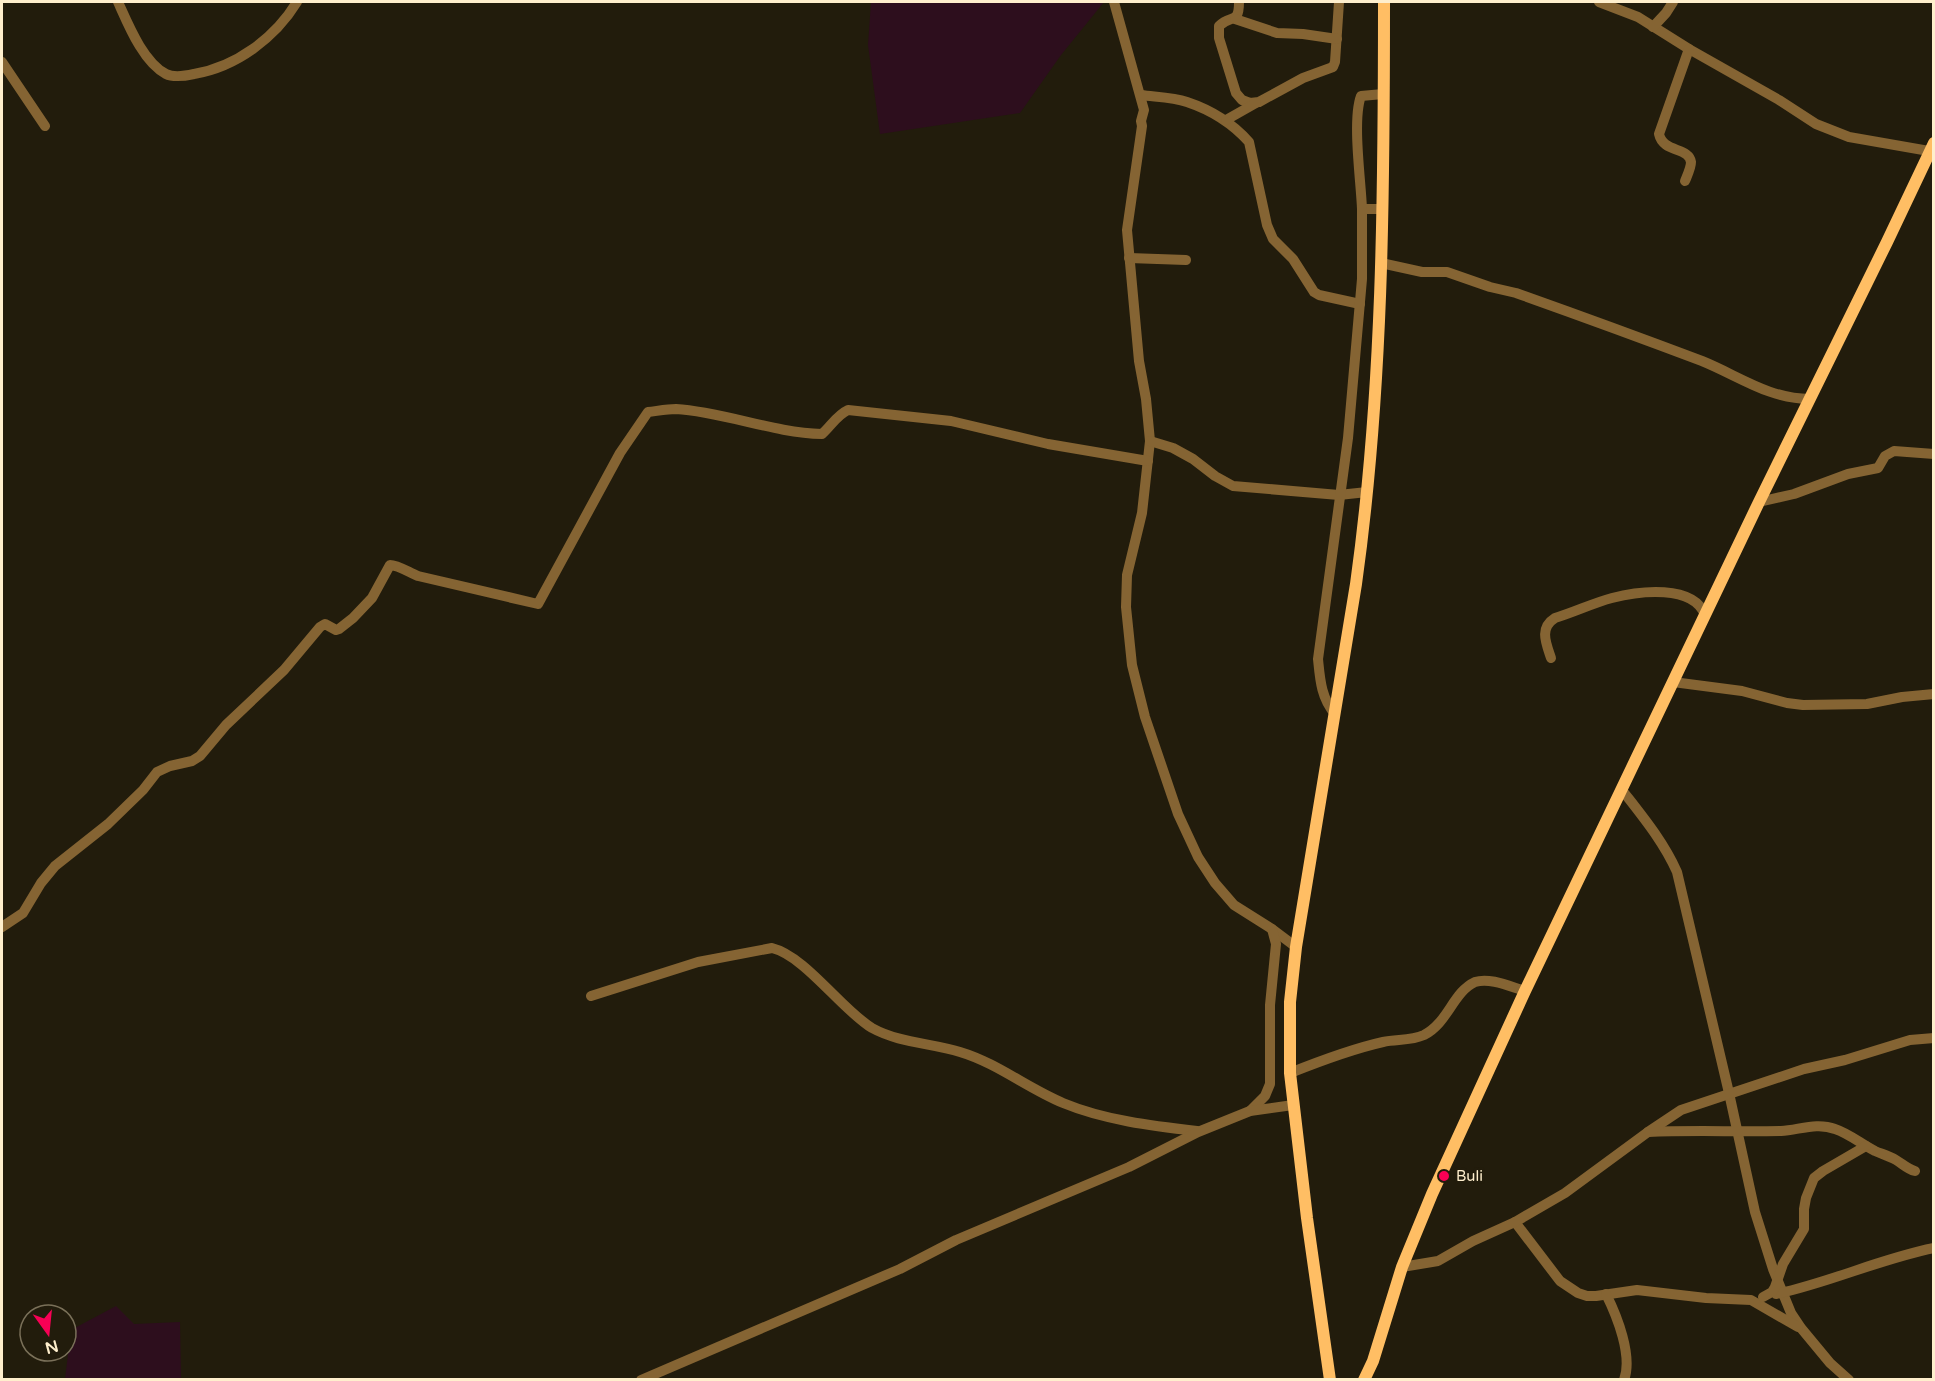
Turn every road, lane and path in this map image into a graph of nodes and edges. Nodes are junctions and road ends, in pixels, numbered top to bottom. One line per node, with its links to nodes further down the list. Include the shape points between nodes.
1 (118, 2): 2 (street, via 144,52 164,73 183,76 214,69 247,54)
2 (297, 2)
3 (1113, 2): 15 (street)
4 (1239, 2): 9 (street)
5 (1339, 2): 11 (street)
6 (1384, 2): 14 (main road)
7 (1599, 2): 10 (street)
8 (1673, 2): 10 (street)
9 (1235, 19): 11 (street, via 1277,33); 16 (street, via 1219,26 1225,56 1236,93 1242,100)
10 (1653, 27): 12 (street)
11 (1337, 39): 16 (street, via 1333,67)
12 (1689, 50): 19 (street, via 1831,131 1861,140); 20 (street, via 1659,134 1666,146 1690,159)
13 (2, 62): 18 (street)
14 (1383, 94): 21 (street, via 1361,96 1358,104); 22 (main road)
15 (1141, 95): 17 (street, via 1186,101); 23 (street, via 1144,110 1127,230)
16 (1259, 102): 17 (street)
17 (1226, 120): 26 (street, via 1249,142 1273,239 1293,259 1314,292)
18 (45, 126)
19 (1931, 147): 27 (main road)
20 (1685, 181)
21 (1362, 209): 22 (street); 26 (street)
22 (1382, 209): 25 (main road)
23 (1129, 258): 24 (street); 28 (street)
24 (1186, 260)
25 (1381, 263): 27 (street, via 1422,272 1447,272 1516,293 1706,363 1778,395); 31 (main road, via 1378,362)
26 (1360, 304): 32 (street)
27 (1810, 399): 33 (main road)
28 (1150, 441): 30 (street); 32 (street, via 1173,448 1233,486)
29 (1934, 454): 33 (street, via 1889,453 1878,468)
30 (1148, 461): 40 (street, via 1048,444 951,421 848,410 822,434 682,410 648,412 620,453 538,604 390,566 372,598 353,618 336,630 326,624 320,627 200,756 157,771 108,824 55,866 23,913); 41 (street, via 1142,513 1127,575 1128,628 1138,695 1178,814 1198,857 1234,904)
31 (1367, 492): 32 (street); 38 (main road)
32 (1339, 495): 38 (street, via 1318,659 1326,704)
33 (1759, 502): 34 (main road)
34 (1705, 615): 35 (street, via 1697,603 1675,594 1613,598 1549,622 1545,639); 36 (main road)
35 (1551, 658)
36 (1673, 682): 37 (street, via 1742,691 1803,705 1867,704); 39 (main road)
37 (1934, 694)
38 (1335, 714): 42 (main road)
39 (1622, 790): 43 (main road); 47 (street, via 1657,835 1677,872)
40 (2, 927)
41 (1272, 929): 42 (street); 49 (street, via 1276,944 1270,1005 1270,1084)
42 (1296, 947): 46 (main road, via 1290,1002)
43 (1525, 991): 46 (street, via 1478,981 1462,992 1443,1020 1423,1036 1383,1042); 57 (main road)
44 (591, 996): 50 (street, via 698,962 772,948 796,962 872,1028 911,1042 960,1052 1082,1110)
45 (1934, 1038): 47 (street, via 1910,1040)
46 (1290, 1073): 48 (main road)
47 (1729, 1093): 51 (street, via 1681,1110); 52 (street)
48 (1293, 1105): 49 (street); 65 (main road)
49 (1250, 1112): 50 (street)
50 (1198, 1132): 64 (street, via 900,1269)
51 (1648, 1132): 52 (street); 55 (street, via 1565,1193)
52 (1737, 1132): 53 (street, via 1795,1131 1816,1126 1833,1128); 58 (street, via 1755,1212)
53 (1866, 1146): 54 (street); 58 (street, via 1814,1178 1806,1198 1804,1229)
54 (1915, 1172)
55 (1515, 1222): 57 (street, via 1438,1261); 60 (street, via 1560,1281 1587,1296)
56 (1934, 1248): 59 (street)
57 (1402, 1267): 66 (main road)
58 (1777, 1279): 59 (street); 61 (street, via 1772,1292)
59 (1783, 1293): 61 (street); 63 (street)
60 (1606, 1294): 62 (street, via 1637,1290); 67 (street, via 1620,1327 1627,1371)
61 (1763, 1297): 62 (street)
62 (1751, 1300): 63 (street)
63 (1801, 1328): 68 (street)
64 (640, 1380)
65 (1330, 1380)
66 (1364, 1380)
67 (1624, 1380)
68 (1849, 1380)

